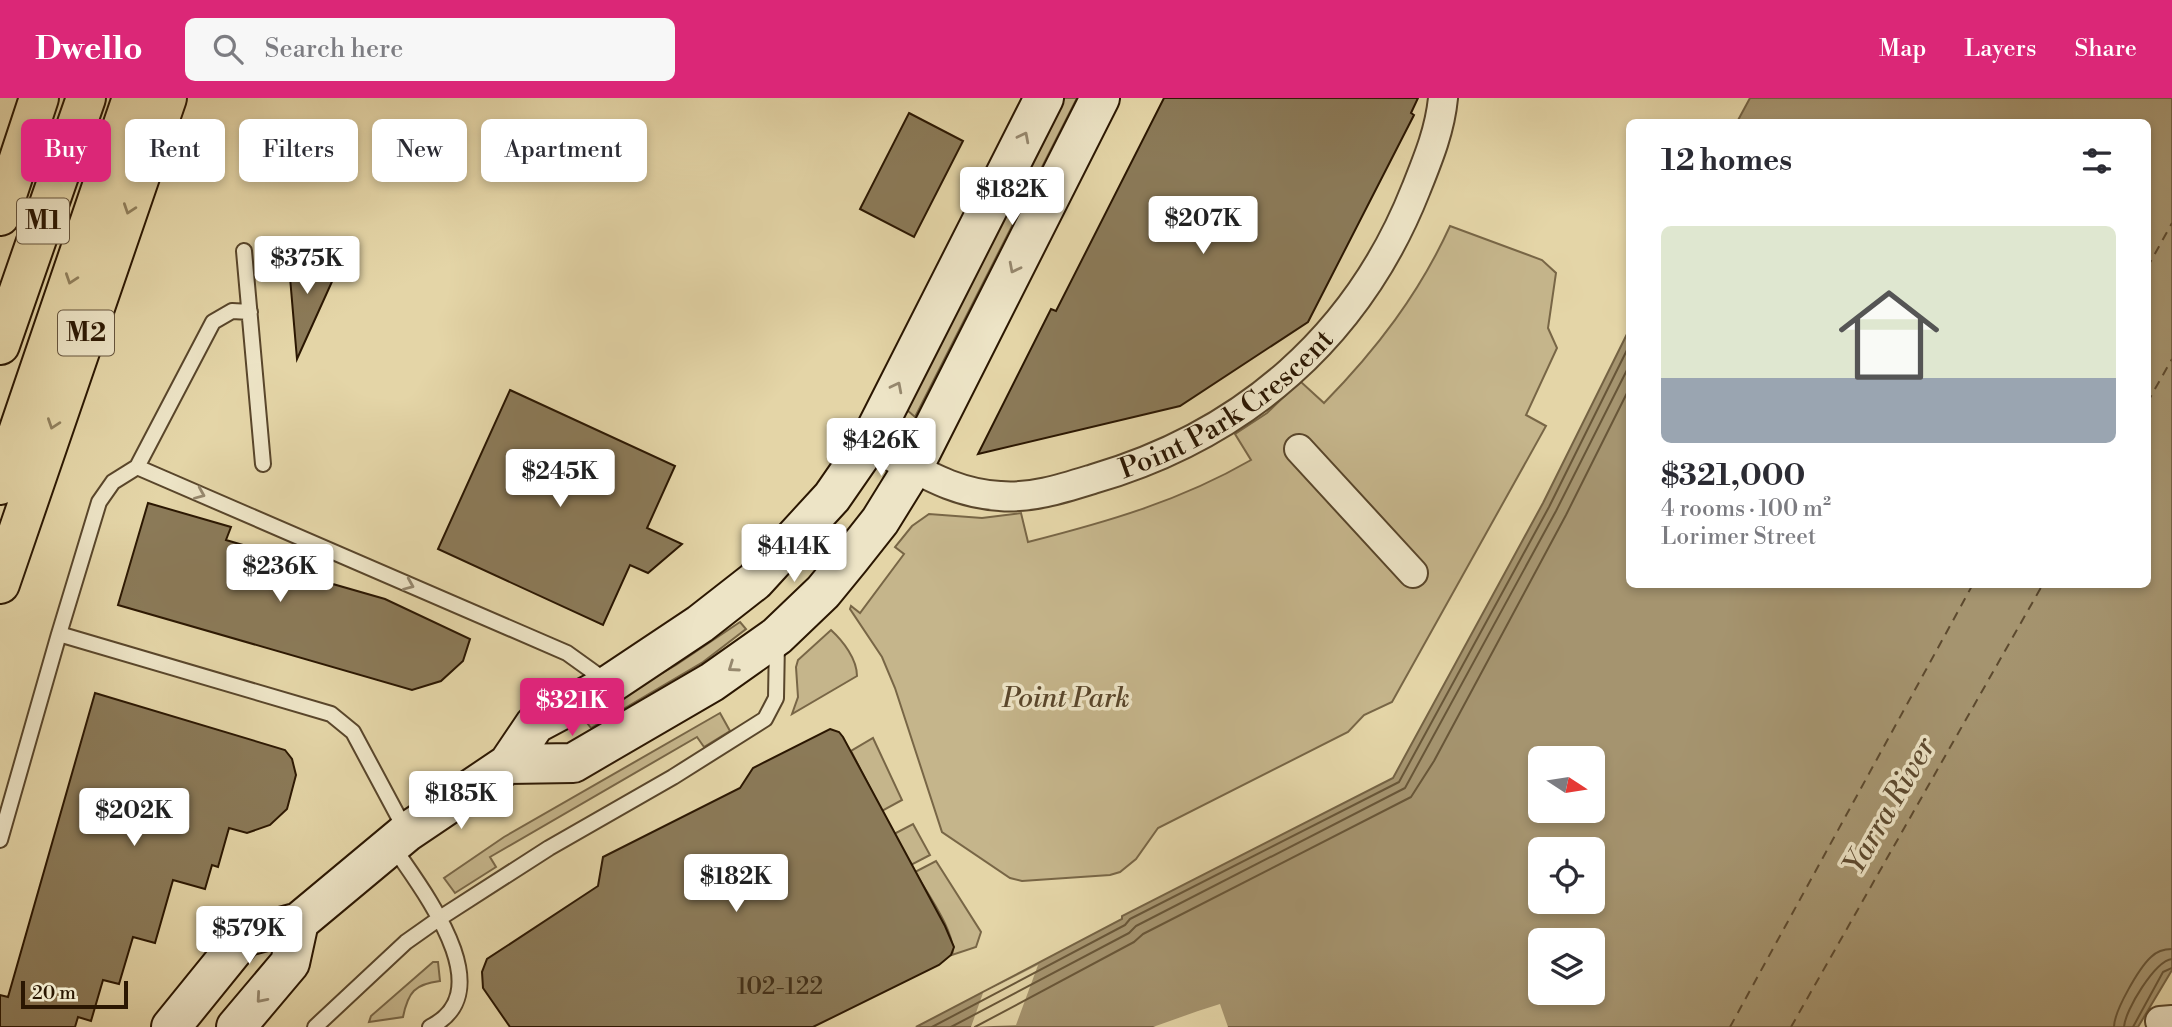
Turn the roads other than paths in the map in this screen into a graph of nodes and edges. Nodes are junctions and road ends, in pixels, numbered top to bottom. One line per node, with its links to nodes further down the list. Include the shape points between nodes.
1 (39, 98): 8 (highway)
2 (86, 98): 11 (highway, M1)
3 (132, 98): 17 (highway, one-way to 17)
4 (167, 98): 19 (highway, M2, one-way to 19)
5 (1044, 98): 12 (main road, one-way to 5)
6 (1100, 98): 15 (main road, one-way to 15)
7 (1443, 98): 15 (street, Point Park Crescent, via 1434,144 1400,229 1368,282 1339,322 1258,401 1181,447 1129,468 1040,493 1002,497 958,491)
8 (0, 216)
9 (244, 251): 10 (lane)
10 (250, 312): 14 (lane); 16 (lane, via 232,311 213,322)
11 (0, 345)
12 (868, 444): 15 (street, Point Park Crescent); 22 (main road, via 832,497 755,580 700,624)
13 (1299, 449): 18 (street)
14 (263, 464)
15 (914, 466): 21 (main road, via 850,559)
16 (137, 467): 20 (lane, via 113,482 99,502); 22 (lane, one-way to 22, via 567,653)
17 (0, 485)
18 (1413, 573)
19 (0, 584)
20 (59, 634): 24 (lane, via 331,714 353,732); 25 (lane)
21 (777, 636): 23 (main road, one-way to 23, via 712,682 573,762); 26 (lane, via 776,698 765,719)
22 (610, 684): 23 (main road, via 535,724)
23 (508, 764): 24 (main road)
24 (399, 838): 26 (lane); 27 (main road)
25 (0, 840)
26 (440, 918): 30 (lane, via 406,942); 31 (lane, via 457,956 459,978 455,1001 443,1021)
27 (299, 922): 28 (main road, via 244,937); 29 (main road, one-way to 29, via 290,963)
28 (172, 1027)
29 (236, 1027)
30 (315, 1027)
31 (430, 1027)

